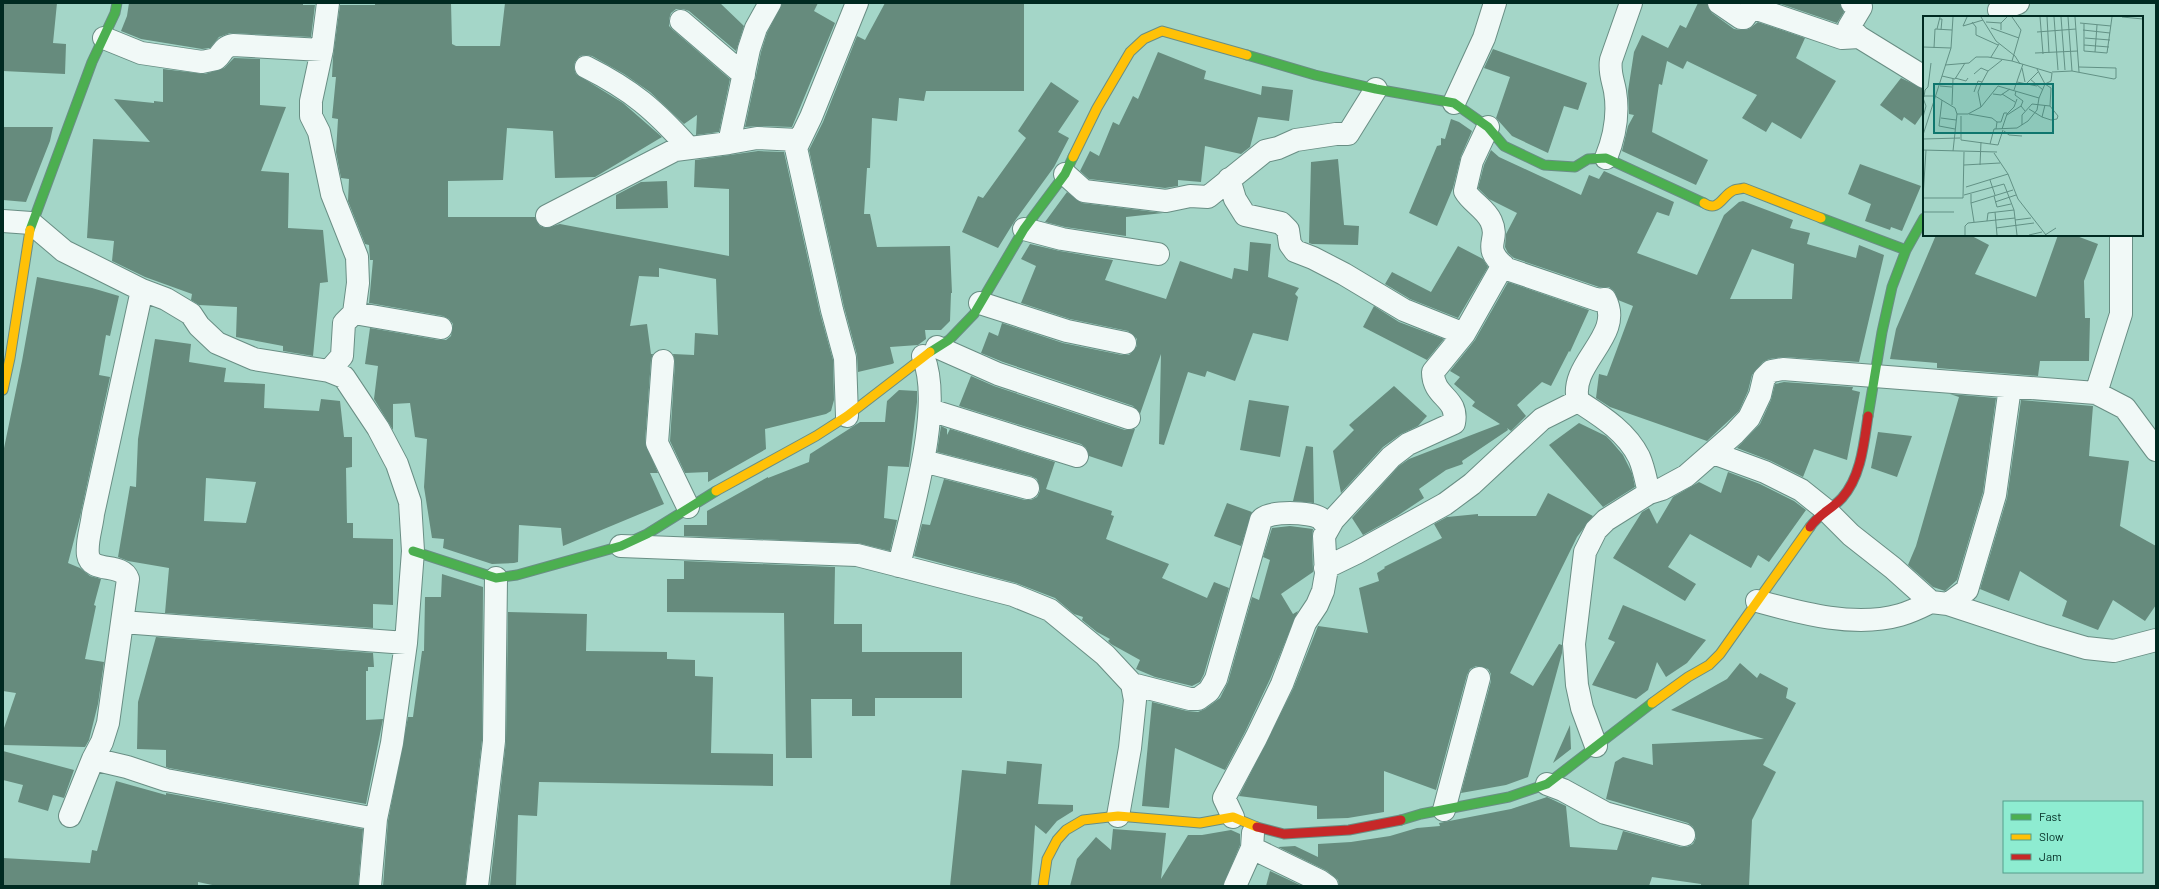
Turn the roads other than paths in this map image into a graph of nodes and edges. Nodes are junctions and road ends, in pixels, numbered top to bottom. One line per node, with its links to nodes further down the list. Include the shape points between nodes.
1 (117, 3): 11 (street)
2 (328, 3): 12 (street)
3 (770, 3): 14 (street, via 748,49)
4 (857, 3): 19 (street, via 811,117)
5 (1495, 3): 17 (street, via 1484,38)
6 (1631, 3): 22 (street, via 1611,60 1610,70 1616,100 1616,129)
7 (1719, 3): 10 (street, via 1741,18 1750,10 1760,10 1842,38)
8 (1852, 3): 10 (street, via 1861,7 1849,26)
9 (681, 21): 14 (street)
10 (1859, 37): 15 (street)
11 (104, 38): 12 (street, via 141,53 202,62 216,59 222,50 233,45); 28 (street, via 92,62)
12 (322, 50): 36 (street, via 311,101 312,116 319,132 332,194 358,257)
13 (586, 67): 21 (street, via 640,99 663,118)
14 (744, 75): 20 (street)
15 (1923, 76)
16 (1376, 89): 17 (street); 23 (street, via 1315,75 1162,31 1135,45 1130,52 1097,108); 24 (street, via 1348,134 1296,140 1265,151)
17 (1454, 103): 18 (street)
18 (1488, 127): 22 (street, via 1504,146 1544,165 1575,167 1588,159); 33 (street, via 1472,161 1465,191 1492,223 1492,249 1496,260)
19 (798, 140): 20 (street, via 757,138); 49 (street, via 796,155 845,358)
20 (729, 143): 21 (street)
21 (689, 148): 25 (street, via 675,150)
22 (1606, 158): 31 (street, via 1708,206 1718,205 1733,190 1744,188)
23 (1065, 174): 24 (street, via 1084,191 1166,202 1190,196 1208,197); 29 (street)
24 (1229, 179): 38 (street, via 1235,199 1245,215 1281,223 1288,230 1290,244 1295,251 1344,274 1404,310)
25 (547, 216)
26 (1923, 220): 31 (street)
27 (3, 221): 28 (street)
28 (31, 223): 34 (street, via 64,251); 45 (street)
29 (1024, 229): 32 (street, via 1062,239); 35 (street)
30 (2121, 236): 46 (street, via 2121,314)
31 (1906, 250): 43 (street, via 1892,287)
32 (1158, 254)
33 (1503, 265): 38 (street); 47 (street, via 1507,269 1598,300 1605,300 1610,310 1609,322 1578,378)
34 (142, 290): 42 (street, via 166,299 191,314 199,326 218,343 254,359); 67 (street, via 93,514 88,550 88,557 95,565 121,570 127,576)
35 (980, 303): 39 (street, via 1067,331); 40 (street, via 950,340)
36 (354, 313): 37 (street); 42 (street, via 344,323 342,356)
37 (441, 328)
38 (1464, 334): 59 (street, via 1433,372 1434,386 1453,409 1454,423 1408,444 1391,457 1366,482)
39 (1125, 343)
40 (930, 351): 48 (street); 49 (street); 50 (street)
41 (663, 361): 57 (street, via 657,443)
42 (329, 371): 61 (street, via 344,377 378,428 397,464 410,502)
43 (1876, 377): 44 (street); 52 (street, via 1783,369 1770,371 1764,378 1760,395 1749,418); 58 (street, via 1862,455 1855,476 1842,498)
44 (2010, 387): 46 (street); 66 (street, via 1995,495 1967,590)
45 (3, 390)
46 (2096, 393): 51 (street, via 2125,408)
47 (1578, 401): 56 (street, via 1608,421 1628,439 1639,458); 63 (street, via 1542,420 1472,484 1446,504)
48 (930, 410): 53 (street); 54 (street)
49 (847, 416): 57 (street)
50 (1129, 418)
51 (2156, 450)
52 (1713, 453): 56 (street, via 1686,476); 58 (street, via 1765,472 1801,490)
53 (1077, 456)
54 (923, 461): 55 (street); 62 (street)
55 (1028, 488)
56 (1649, 493): 72 (street, via 1606,520 1596,530 1585,552 1574,644 1577,685 1582,708)
57 (688, 507): 60 (street, via 647,534)
58 (1826, 510): 65 (street, via 1817,517); 66 (street, via 1851,535)
59 (1328, 528): 63 (street, via 1323,545); 71 (street, via 1320,518 1306,515 1269,514 1261,520 1231,632 1216,679 1209,691 1198,699 1190,699)
60 (621, 546): 62 (street, via 844,553); 64 (street, via 518,575)
61 (413, 551): 64 (street); 69 (street)
62 (898, 566): 71 (street, via 1013,595 1050,610 1104,655)
63 (1325, 568): 78 (street, via 1325,581 1320,598 1305,623 1282,684 1224,798)
64 (496, 578): 84 (street, via 494,741)
65 (1757, 601): 66 (street, via 1812,615 1859,620 1884,619); 72 (street, via 1720,654 1709,665 1666,692)
66 (1940, 603): 68 (street, via 2086,648 2114,651)
67 (122, 622): 69 (street); 73 (street, via 108,723)
68 (2156, 640)
69 (406, 643): 79 (street, via 392,742)
70 (1479, 678): 75 (street)
71 (1132, 684): 77 (street, via 1135,700 1130,748)
72 (1596, 746): 74 (street)
73 (93, 759): 76 (street); 79 (street, via 166,780)
74 (1547, 784): 75 (street, via 1508,797); 81 (street, via 1605,813)
75 (1444, 810): 80 (street, via 1388,824 1348,830 1284,834)
76 (70, 816)
77 (1118, 816): 78 (street, via 1200,822); 85 (street, via 1083,820 1066,830 1057,840 1047,859)
78 (1233, 817): 80 (street)
79 (376, 819): 83 (street)
80 (1253, 826): 82 (street)
81 (1684, 835)
82 (1252, 848): 86 (street); 87 (street)
83 (370, 886)
84 (477, 886)
85 (1043, 886)
86 (1234, 886)
87 (1327, 886)

